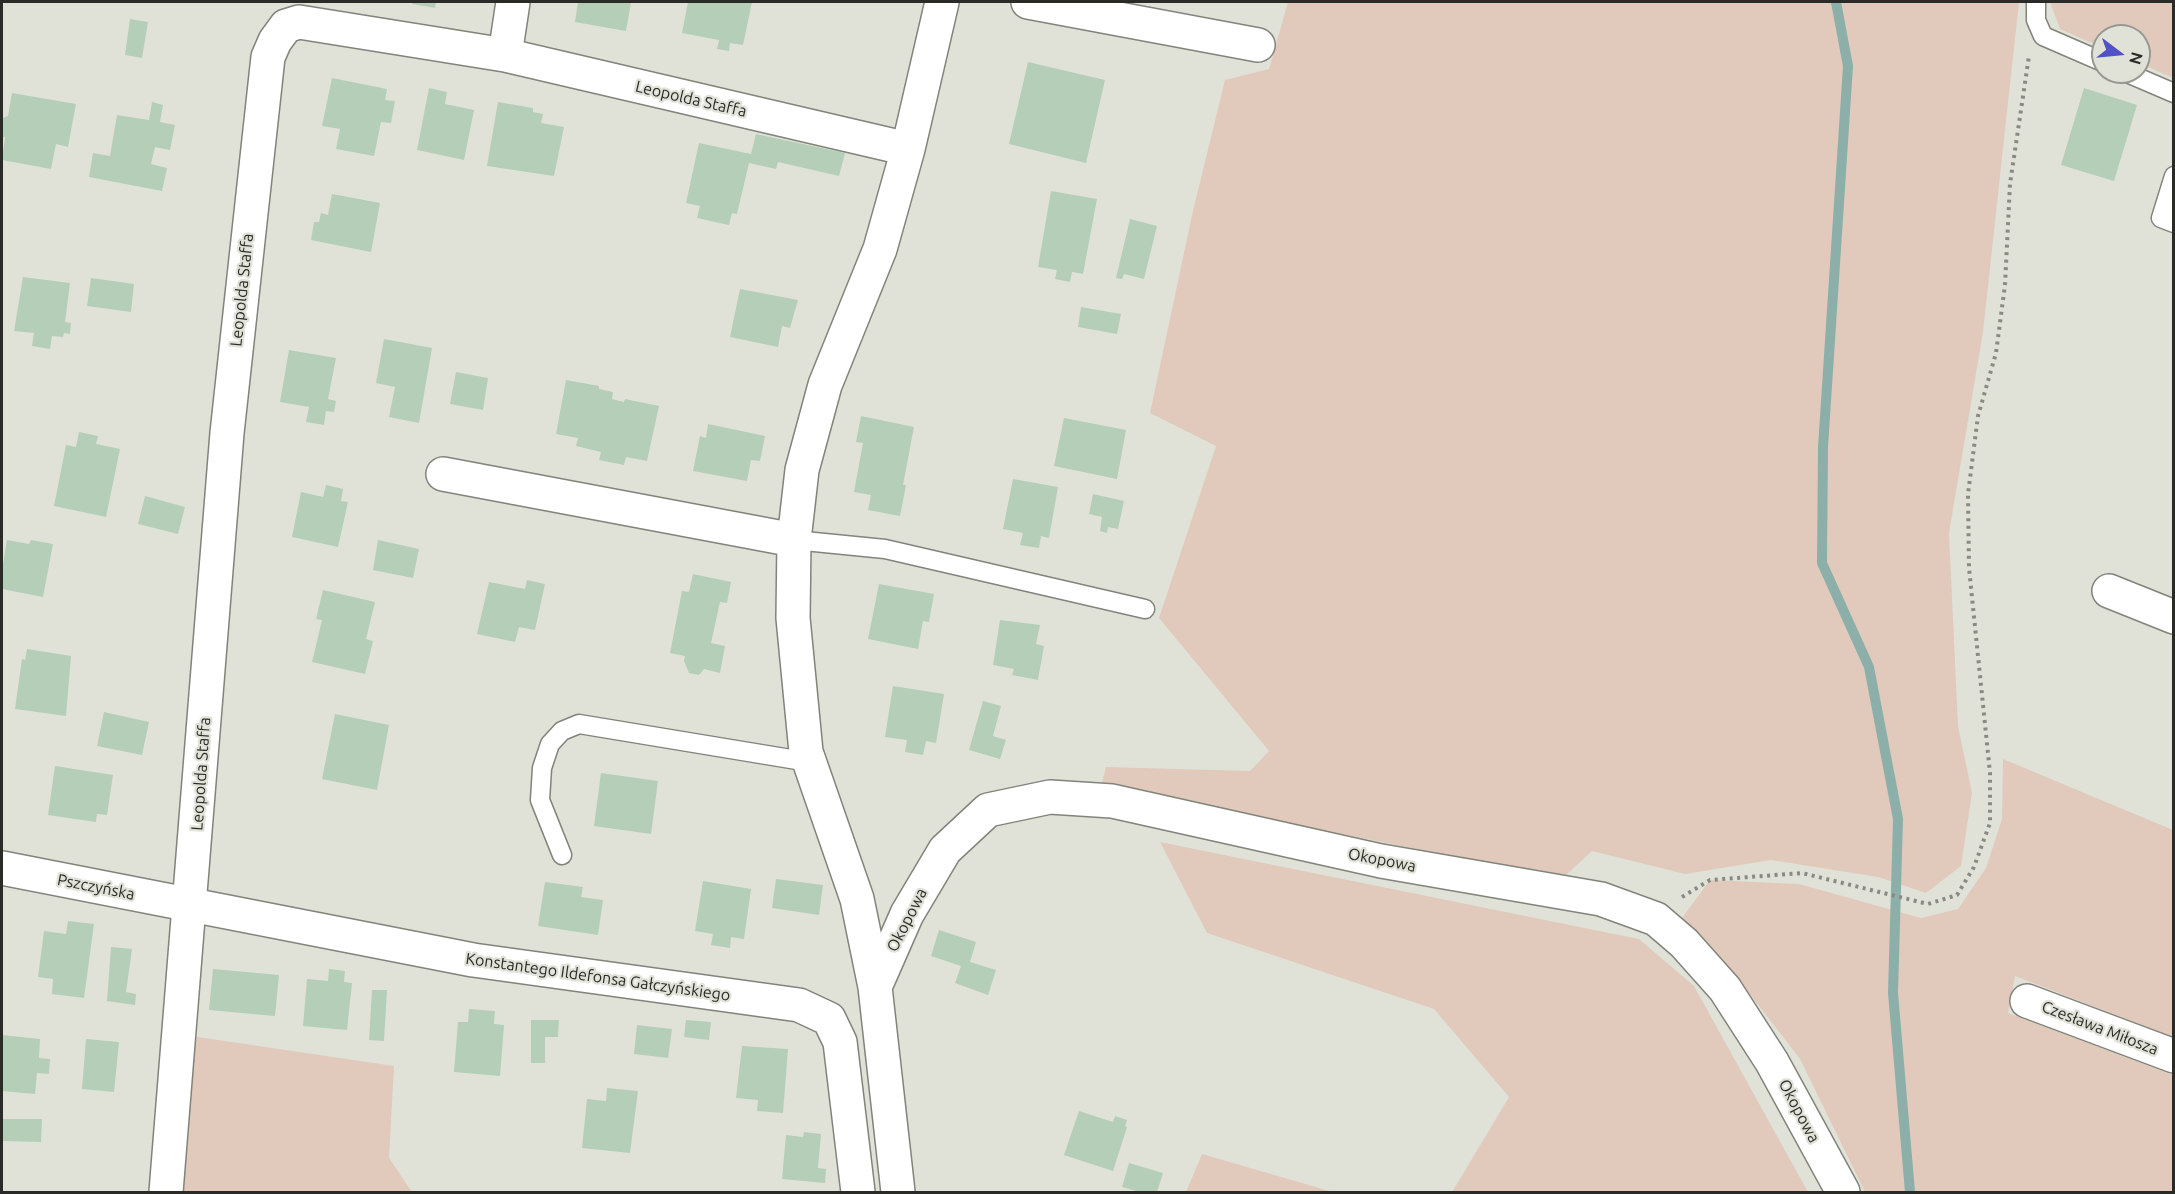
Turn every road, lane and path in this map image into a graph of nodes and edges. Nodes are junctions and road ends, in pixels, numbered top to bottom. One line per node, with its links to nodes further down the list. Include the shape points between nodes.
1 (513, 2): 7 (street)
2 (942, 2): 11 (street)
3 (1028, 2): 6 (street)
4 (2036, 2): 5 (lane)
5 (2036, 20): 8 (lane, via 2043,36); 23 (path, via 2020,101 1996,353 1978,416 1968,494 1969,568 1990,773 1990,823 1974,867 1957,895 1928,904 1802,873 1710,880)
6 (1258, 45)
7 (505, 55): 11 (street, Leopolda Staffa); 22 (street, Leopolda Staffa, via 299,22 286,26 267,57 227,433)
8 (2091, 57)
9 (2151, 83): 10 (lane)
10 (2174, 93)
11 (908, 149): 15 (street, via 880,249 825,385 802,470)
12 (2174, 176): 13 (lane, via 2161,218)
13 (2174, 223)
14 (443, 474): 15 (street)
15 (794, 540): 17 (lane, via 885,549); 19 (street, via 793,618)
16 (2109, 591): 18 (street)
17 (1145, 609)
18 (2174, 617)
19 (809, 762): 20 (lane, via 579,723 562,731 550,744 542,768 540,800); 24 (street, via 850,874)
20 (562, 855)
21 (2, 868): 22 (street, Pszczyńska)
22 (191, 906): 27 (street, Leopolda Staffa); 28 (street, Konstantego Ildefonsa Gałczyńskiego, via 473,960 799,1005 829,1019 840,1042)
23 (1656, 919): 24 (street, Okopowa, via 1601,899 1381,861 1112,801 1050,797 988,810 945,850 907,914); 30 (street, Okopowa, via 1684,943 1725,989 1772,1062)
24 (875, 987): 29 (street)
25 (2026, 1001): 26 (street, Czesława Miłosza)
26 (2174, 1056)
27 (166, 1192)
28 (858, 1192)
29 (898, 1192)
30 (1843, 1192)

